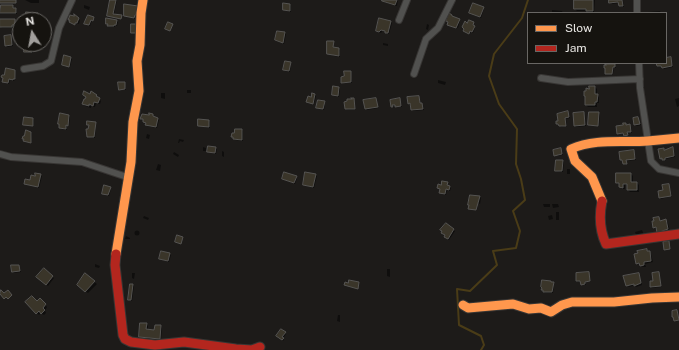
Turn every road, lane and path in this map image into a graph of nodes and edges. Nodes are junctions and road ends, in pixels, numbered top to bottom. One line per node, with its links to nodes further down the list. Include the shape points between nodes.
1 (72, 0): 9 (street, via 59,28 51,61 43,66)
2 (143, 0): 17 (street, via 137,61 139,91)
3 (407, 0): 7 (street)
4 (452, 0): 10 (street, via 438,28 426,39)
5 (637, 0): 6 (street)
6 (637, 12)
7 (399, 20)
8 (639, 64): 12 (street)
9 (24, 69)
10 (414, 74)
11 (541, 78): 12 (street, via 568,82)
12 (640, 79): 14 (street)
13 (679, 138): 14 (street)
14 (647, 141): 16 (street, via 654,166); 18 (street, via 598,142 577,145 571,149 575,161 592,177 602,200 600,219 602,236 606,244)
15 (0, 154): 17 (street, via 82,162)
16 (679, 173)
17 (127, 177): 21 (street, via 115,265 122,335 125,339 137,344 184,342 252,350)
18 (679, 234)
19 (679, 297): 20 (street, via 572,302 552,312 513,304 468,308)
20 (463, 305)
21 (260, 347)

